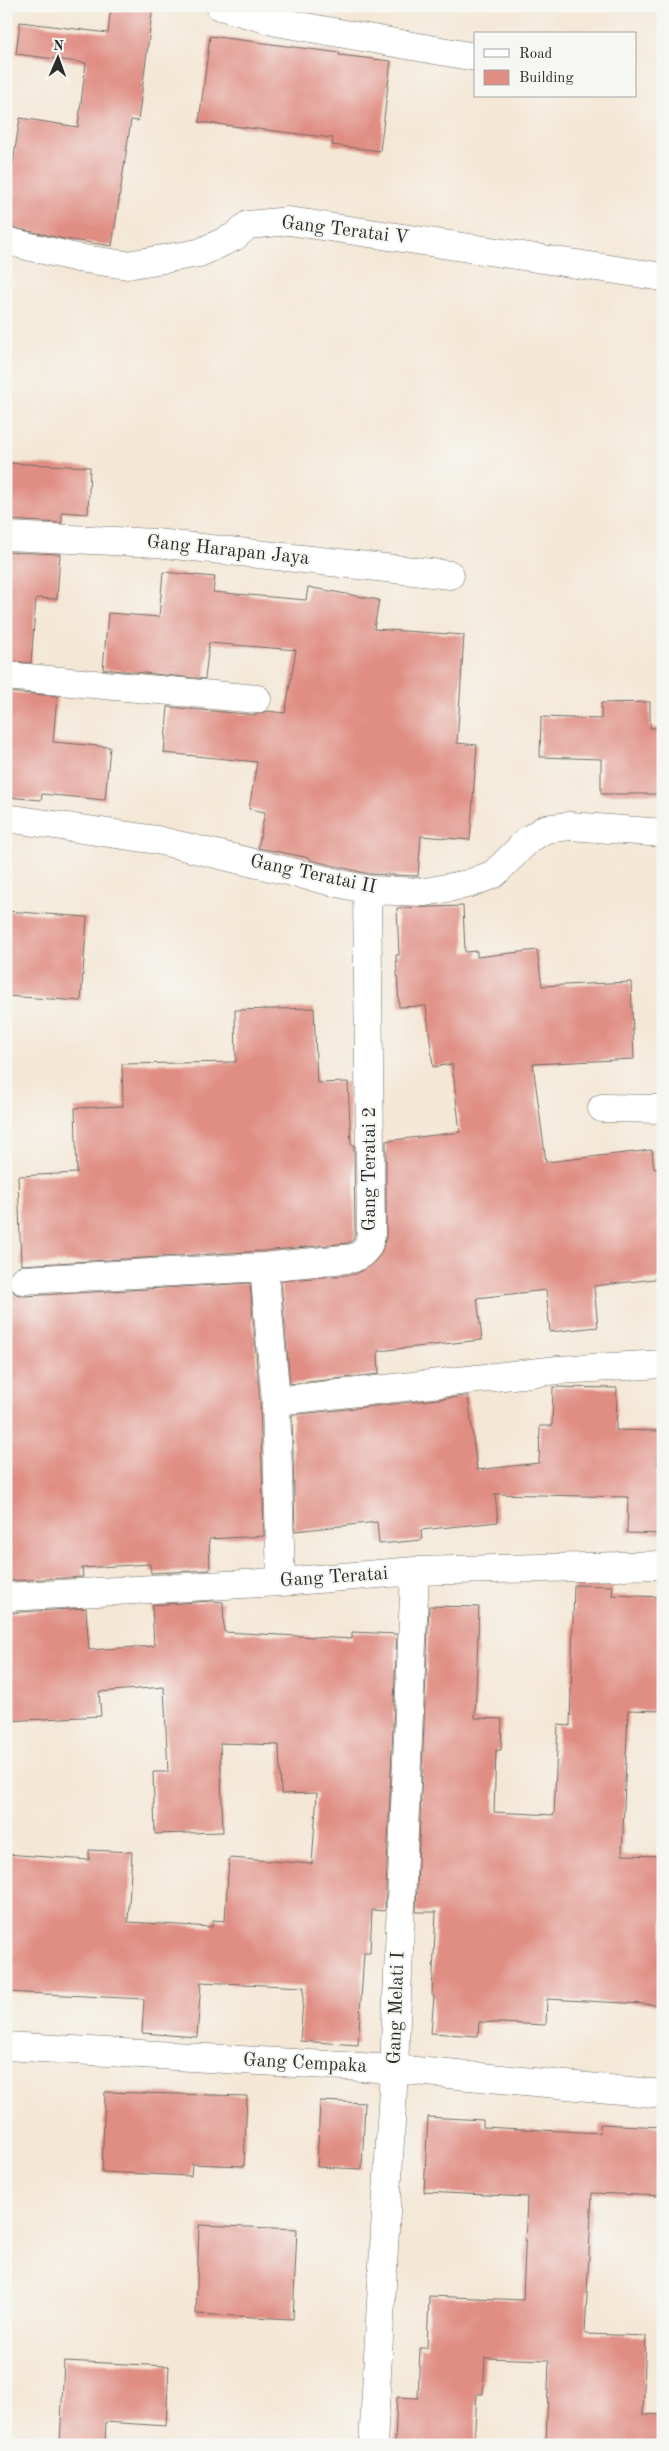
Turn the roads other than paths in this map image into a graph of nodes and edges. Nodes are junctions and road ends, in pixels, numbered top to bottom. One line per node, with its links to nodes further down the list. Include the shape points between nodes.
1 (220, 6): 2 (street, via 277,22)
2 (474, 57)
3 (6, 241): 4 (street, Gang Teratai V, via 77,258 127,265 198,254 234,237 248,225 290,221)
4 (663, 277)
5 (6, 536): 6 (street, Gang Harapan Jaya, via 156,543)
6 (450, 575)
7 (6, 676): 8 (street)
8 (257, 699)
9 (6, 818): 11 (street, Gang Teratai II, via 157,840)
10 (663, 833): 11 (street, Gang Teratai II, via 570,826 545,829 528,840 494,874 468,884 426,892)
11 (367, 890): 14 (street, Gang Teratai 2, via 370,1246 354,1258)
12 (602, 1108): 13 (street)
13 (663, 1109)
14 (264, 1267): 15 (street, Gang Teratai 2); 17 (street)
15 (23, 1280)
16 (663, 1364): 17 (street, via 558,1370)
17 (276, 1401): 20 (street)
18 (663, 1565): 19 (street, Gang Teratai)
19 (415, 1572): 20 (street, Gang Teratai); 23 (street, Gang Melati I)
20 (281, 1582): 21 (street, Gang Teratai)
21 (6, 1597)
22 (6, 2046): 23 (street, Gang Cempaka)
23 (394, 2069): 24 (street, Gang Cempaka); 25 (street, Gang Melati I)
24 (663, 2094)
25 (373, 2445)

